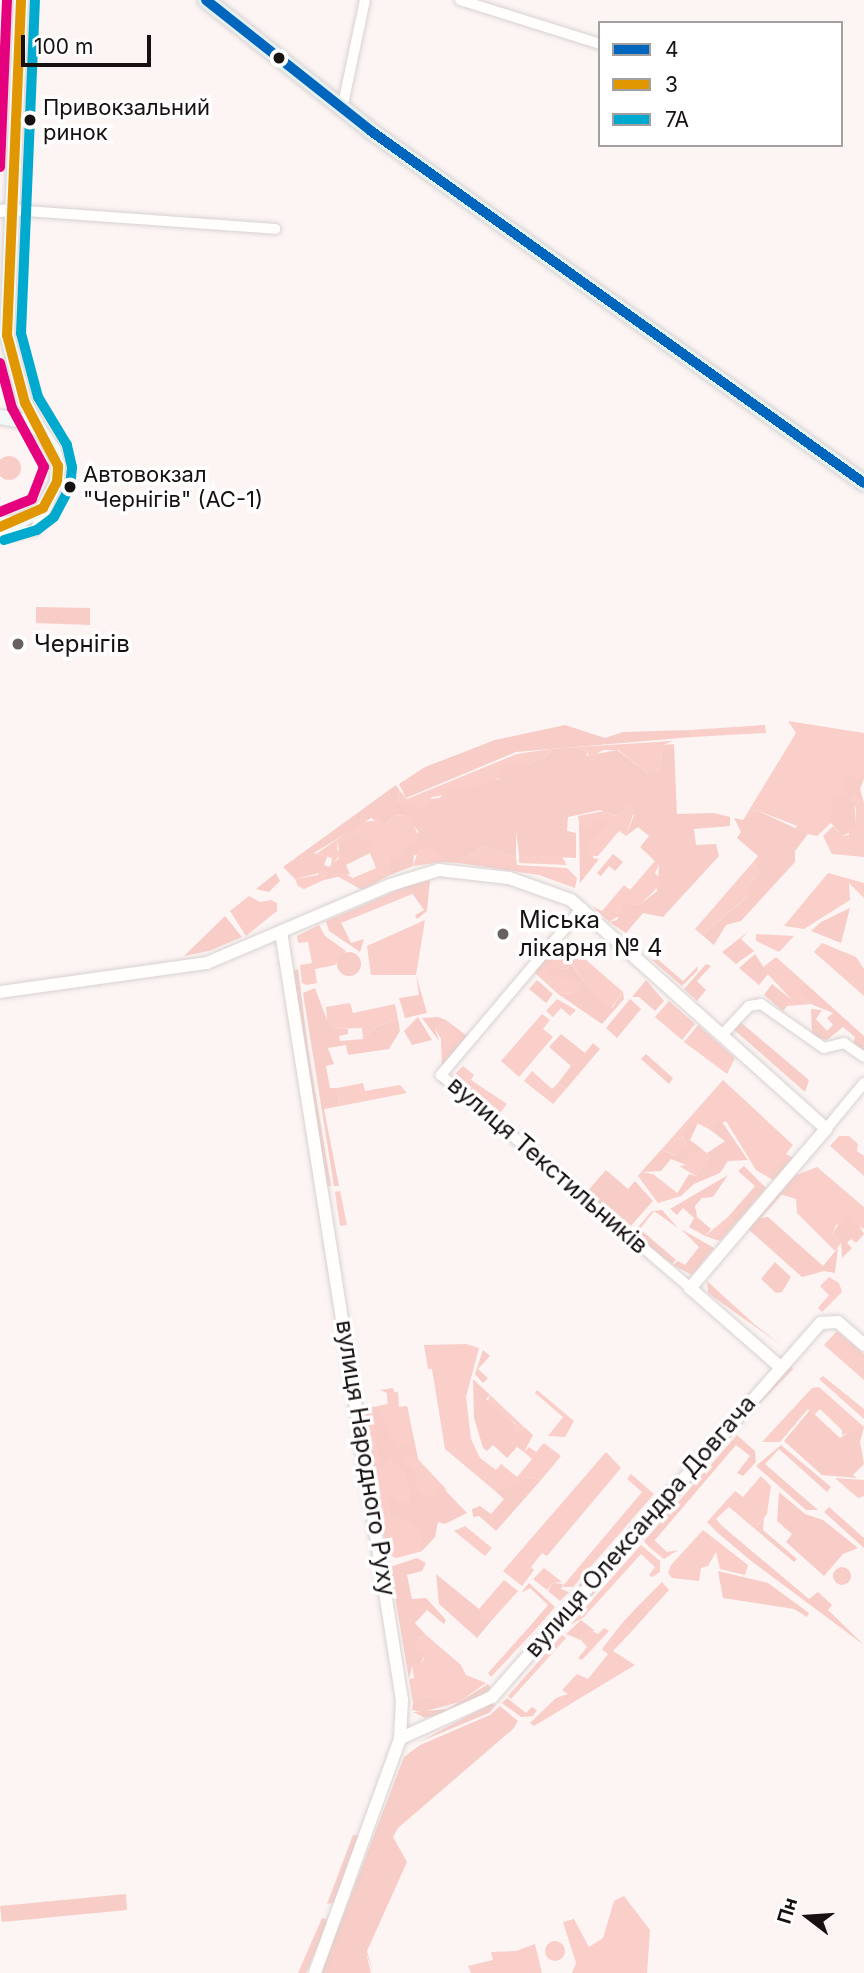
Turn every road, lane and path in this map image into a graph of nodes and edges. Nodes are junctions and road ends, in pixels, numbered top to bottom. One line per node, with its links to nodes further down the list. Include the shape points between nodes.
1 (206, 0): 6 (main road)
2 (365, 0): 6 (street)
3 (460, 0): 5 (street)
4 (21, 1): 7 (main road)
5 (598, 43)
6 (342, 110): 13 (main road)
7 (6, 210): 8 (street); 9 (main road)
8 (275, 229)
9 (7, 335): 10 (main road); 12 (main road, via 22,394)
10 (0, 360)
11 (0, 417): 12 (main road, via 21,420)
12 (40, 430): 14 (main road, via 58,466)
13 (864, 483)
14 (50, 498): 15 (main road, via 31,517); 15 (street, via 42,522 23,535)
15 (2, 528)
16 (582, 908): 17 (street, via 536,885 439,870); 19 (street); 23 (street, вулиця Текстильників, via 442,1075)
17 (281, 932): 18 (street, via 207,963); 26 (street, вулиця Народного Руху, via 383,1564 402,1700)
18 (0, 992)
19 (723, 1034): 20 (street, via 749,1006 761,1004 824,1048 844,1044); 22 (street)
20 (864, 1057)
21 (864, 1083): 22 (street)
22 (826, 1129): 23 (street)
23 (690, 1288): 25 (street, вулиця Текстильників)
24 (864, 1346): 25 (street, вулиця Олександра Довгача, via 830,1319)
25 (779, 1366): 26 (street, вулиця Олександра Довгача, via 492,1697)
26 (401, 1738): 27 (street, вулиця Народного Руху)
27 (315, 1973)

